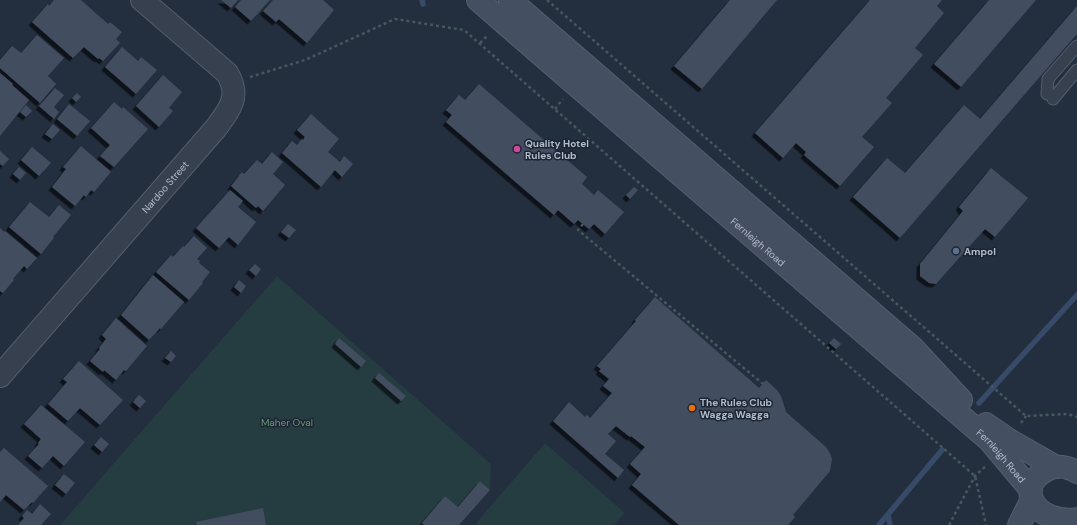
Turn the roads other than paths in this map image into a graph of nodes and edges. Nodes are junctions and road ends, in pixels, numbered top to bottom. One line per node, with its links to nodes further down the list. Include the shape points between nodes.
1 (142, 0): 6 (street, Nardoo Street, via 227,73 233,82 232,104 216,128)
2 (478, 0): 9 (street, Fernleigh Road, via 990,441)
3 (510, 0): 8 (street, Fernleigh Road, via 912,347 980,420 1009,440)
4 (1077, 46): 5 (lane, via 1048,79 1050,96)
5 (1077, 70)
6 (0, 376)
7 (1077, 453): 8 (street)
8 (1064, 469): 9 (street, via 1049,468 1040,473 1034,481)
9 (1031, 496): 10 (street, Fernleigh Road, via 1034,510 1040,518 1049,523); 11 (street)
10 (1067, 523)
11 (1019, 525)

